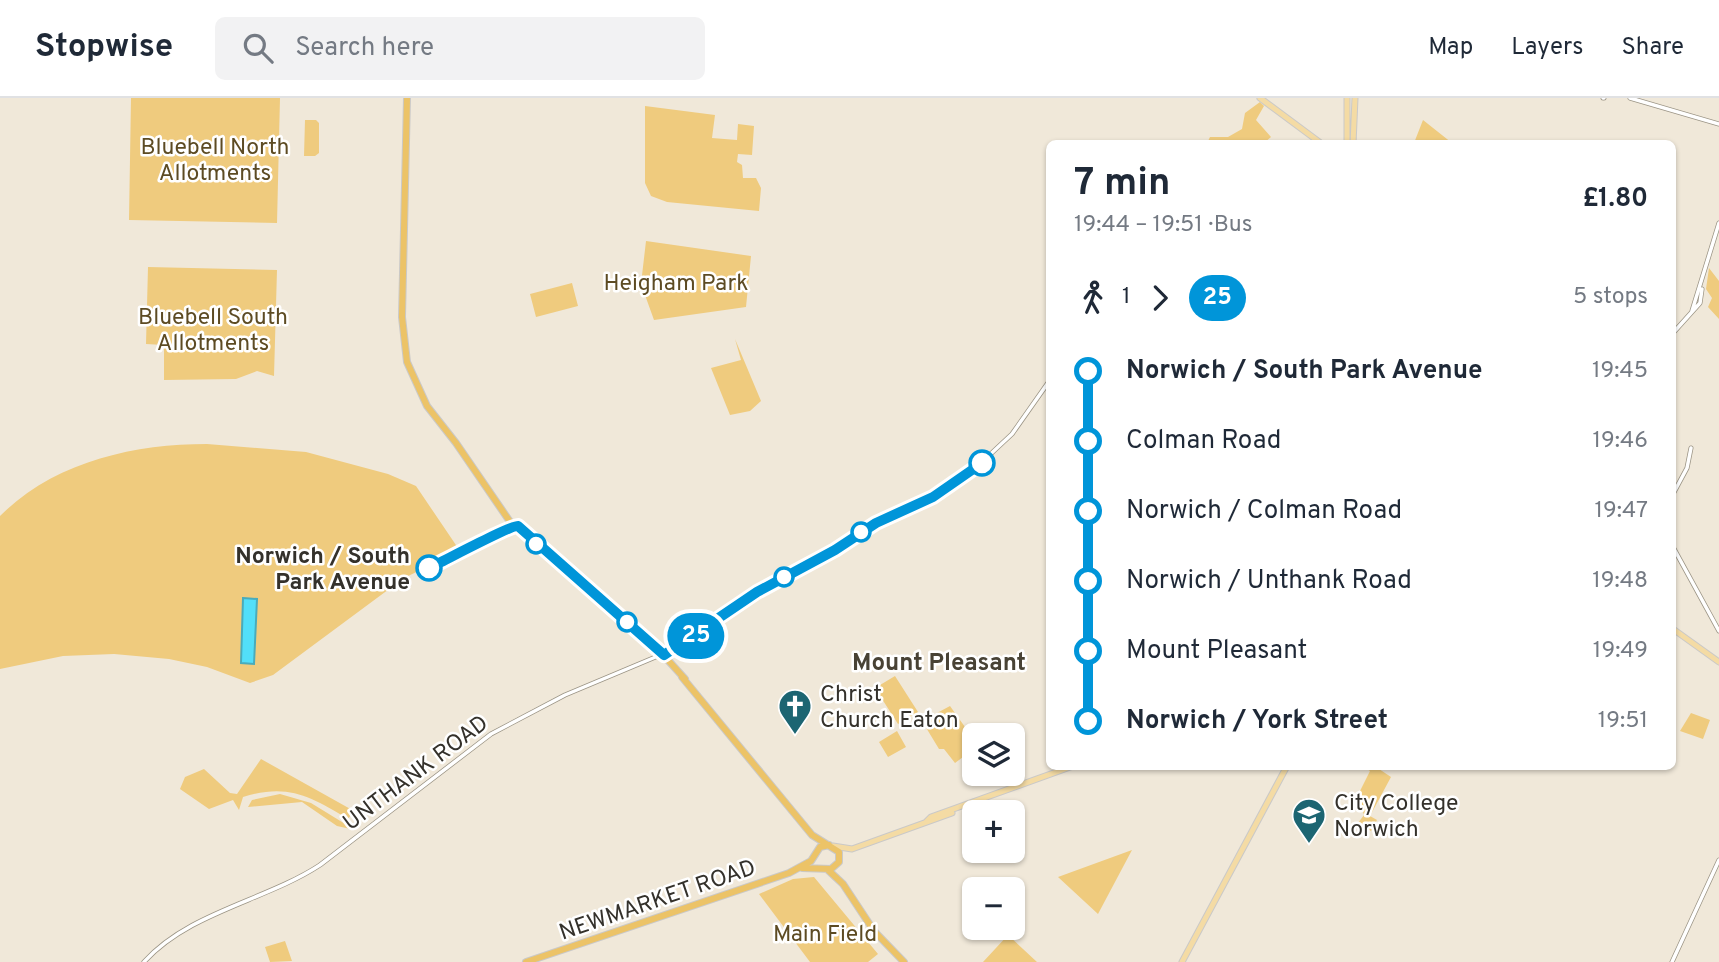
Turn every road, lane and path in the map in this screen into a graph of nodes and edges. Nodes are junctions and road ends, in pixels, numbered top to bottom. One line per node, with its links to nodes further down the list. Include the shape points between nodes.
1 (407, 98): 21 (highway, via 402,317 407,362 427,406 515,525)
2 (1260, 98): 8 (main road)
3 (1347, 98): 9 (main road)
4 (1355, 98): 10 (main road)
5 (1630, 98): 6 (street)
6 (1650, 101): 7 (street)
7 (1719, 124)
8 (1317, 140)
9 (1347, 140)
10 (1353, 140)
11 (1719, 223): 12 (street)
12 (1703, 277): 13 (street); 13 (street, via 1697,307)
13 (1692, 311): 14 (street)
14 (1676, 330)
15 (1046, 386): 21 (street, UNTHANK ROAD, via 1012,434 967,476 757,592)
16 (1691, 448): 17 (street)
17 (1676, 488)
18 (1676, 552): 20 (street)
19 (1676, 631): 22 (main road)
20 (1719, 631)
21 (664, 655): 25 (highway); 34 (street, UNTHANK ROAD, via 565,695 491,734 320,866 179,933)
22 (1719, 663)
23 (1062, 770): 27 (main road)
24 (1285, 770): 37 (main road)
25 (811, 835): 26 (highway); 28 (highway)
26 (831, 845): 27 (main road); 28 (highway, NEWMARKET ROAD); 30 (highway, via 839,852)
27 (852, 849): 30 (main road)
28 (816, 853): 31 (highway, NEWMARKET ROAD); 32 (highway)
29 (1719, 860): 38 (street)
30 (839, 861): 32 (highway); 33 (highway)
31 (799, 868): 32 (highway, NEWMARKET ROAD); 35 (highway, NEWMARKET ROAD)
32 (824, 869): 33 (highway)
33 (843, 884): 36 (highway, via 874,931)
34 (144, 962)
35 (526, 962)
36 (904, 962)
37 (1182, 962)
38 (1672, 962)

